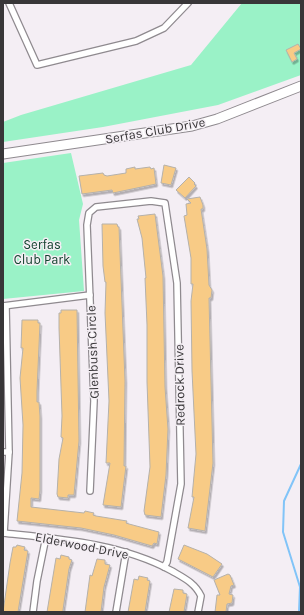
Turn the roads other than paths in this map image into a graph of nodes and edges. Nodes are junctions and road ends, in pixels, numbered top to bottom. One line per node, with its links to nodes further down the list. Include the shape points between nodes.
1 (9, 3): 2 (street, via 37,65 136,41 164,28)
2 (188, 3)
3 (301, 86): 4 (main road, Serfas Club Drive, via 192,126)
4 (3, 154)
5 (165, 203): 6 (street, Glenbush Circle, via 151,201 96,207 89,213 87,225); 14 (street, Redrock Drive, via 177,283 181,484)
6 (90, 296): 7 (street); 10 (street, Glenbush Circle, via 94,401)
7 (4, 306): 8 (street)
8 (5, 360): 9 (street)
9 (6, 452): 11 (street)
10 (90, 491)
11 (4, 533): 12 (street, Elderwood Drive)
12 (46, 537): 13 (street, Elderwood Drive); 15 (street)
13 (126, 552): 14 (street, Elderwood Drive); 16 (street)
14 (164, 567): 17 (street, Elderwood Drive, via 191,582 198,590 201,596)
15 (33, 612)
16 (116, 612)
17 (198, 612)

